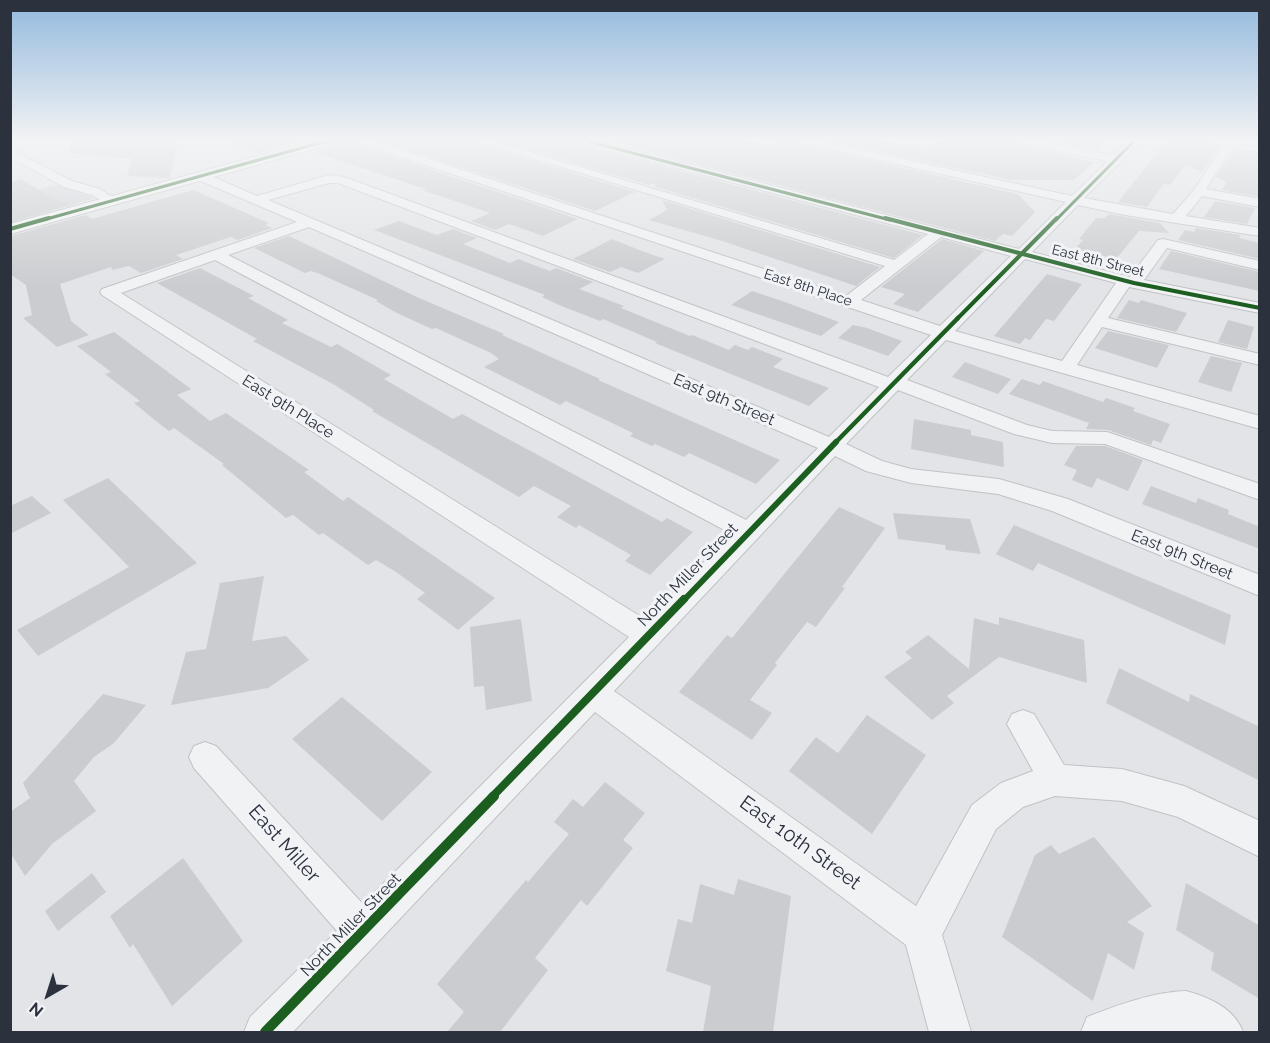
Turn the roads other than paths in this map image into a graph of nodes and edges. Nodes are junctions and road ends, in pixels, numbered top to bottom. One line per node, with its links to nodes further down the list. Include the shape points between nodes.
1 (84, 189): 15 (street)
2 (156, 189): 15 (main road)
3 (230, 189): 13 (street, East 9th Street)
4 (295, 189): 13 (street)
5 (364, 189): 33 (street)
6 (507, 189): 27 (street, East 8th Place)
7 (641, 189): 24 (street)
8 (771, 189): 20 (street, East 8th Street)
9 (1024, 189): 14 (street)
10 (1087, 189): 14 (street, North Miller Street)
11 (1200, 189): 12 (street)
12 (1202, 192): 16 (street); 17 (street, via 1189,201)
13 (256, 200): 18 (street, East 9th Street)
14 (1076, 200): 17 (street); 22 (street, North Miller Street)
15 (113, 201): 19 (main road)
16 (1260, 203)
17 (1177, 219): 21 (street)
18 (308, 223): 23 (street, East 9th Place); 35 (street, East 9th Street)
19 (10, 229)
20 (938, 232): 22 (street, East 8th Street); 24 (street)
21 (1260, 232)
22 (1020, 254): 26 (street, East 8th Street); 30 (street, North Miller Street)
23 (216, 255): 37 (street); 39 (street, East 9th Place, via 108,292)
24 (896, 265): 27 (street)
25 (1260, 266): 26 (street, via 1163,243)
26 (1129, 282): 28 (street, East 8th Street); 29 (street)
27 (848, 302): 30 (street, East 8th Place)
28 (1260, 308)
29 (1098, 321): 31 (street); 32 (street)
30 (943, 333): 32 (street, East 8th Place); 33 (street, North Miller Street)
31 (1260, 360)
32 (1066, 368): 34 (street, East 8th Place)
33 (894, 383): 35 (street, North Miller Street); 36 (street, via 1021,430 1052,437 1107,438)
34 (1260, 423)
35 (832, 446): 37 (street, North Miller Street); 38 (street, East 9th Street, via 874,466 911,476 1027,494)
36 (1260, 492)
37 (749, 532): 39 (street, North Miller Street)
38 (1260, 586)
39 (648, 635): 40 (street, North Miller Street)
40 (593, 693): 45 (street, North Miller Street); 46 (street, East 10th Street)
41 (1023, 724): 43 (street)
42 (205, 757): 45 (street, East Miller)
43 (1055, 780): 44 (street, via 1122,785 1184,802); 46 (street, via 1013,794 984,817)
44 (1260, 840)
45 (363, 932): 47 (street, North Miller Street)
46 (922, 933): 48 (street)
47 (265, 1032)
48 (950, 1032)
49 (1102, 1032): 50 (street, via 1187,1012)
50 (1222, 1032)

